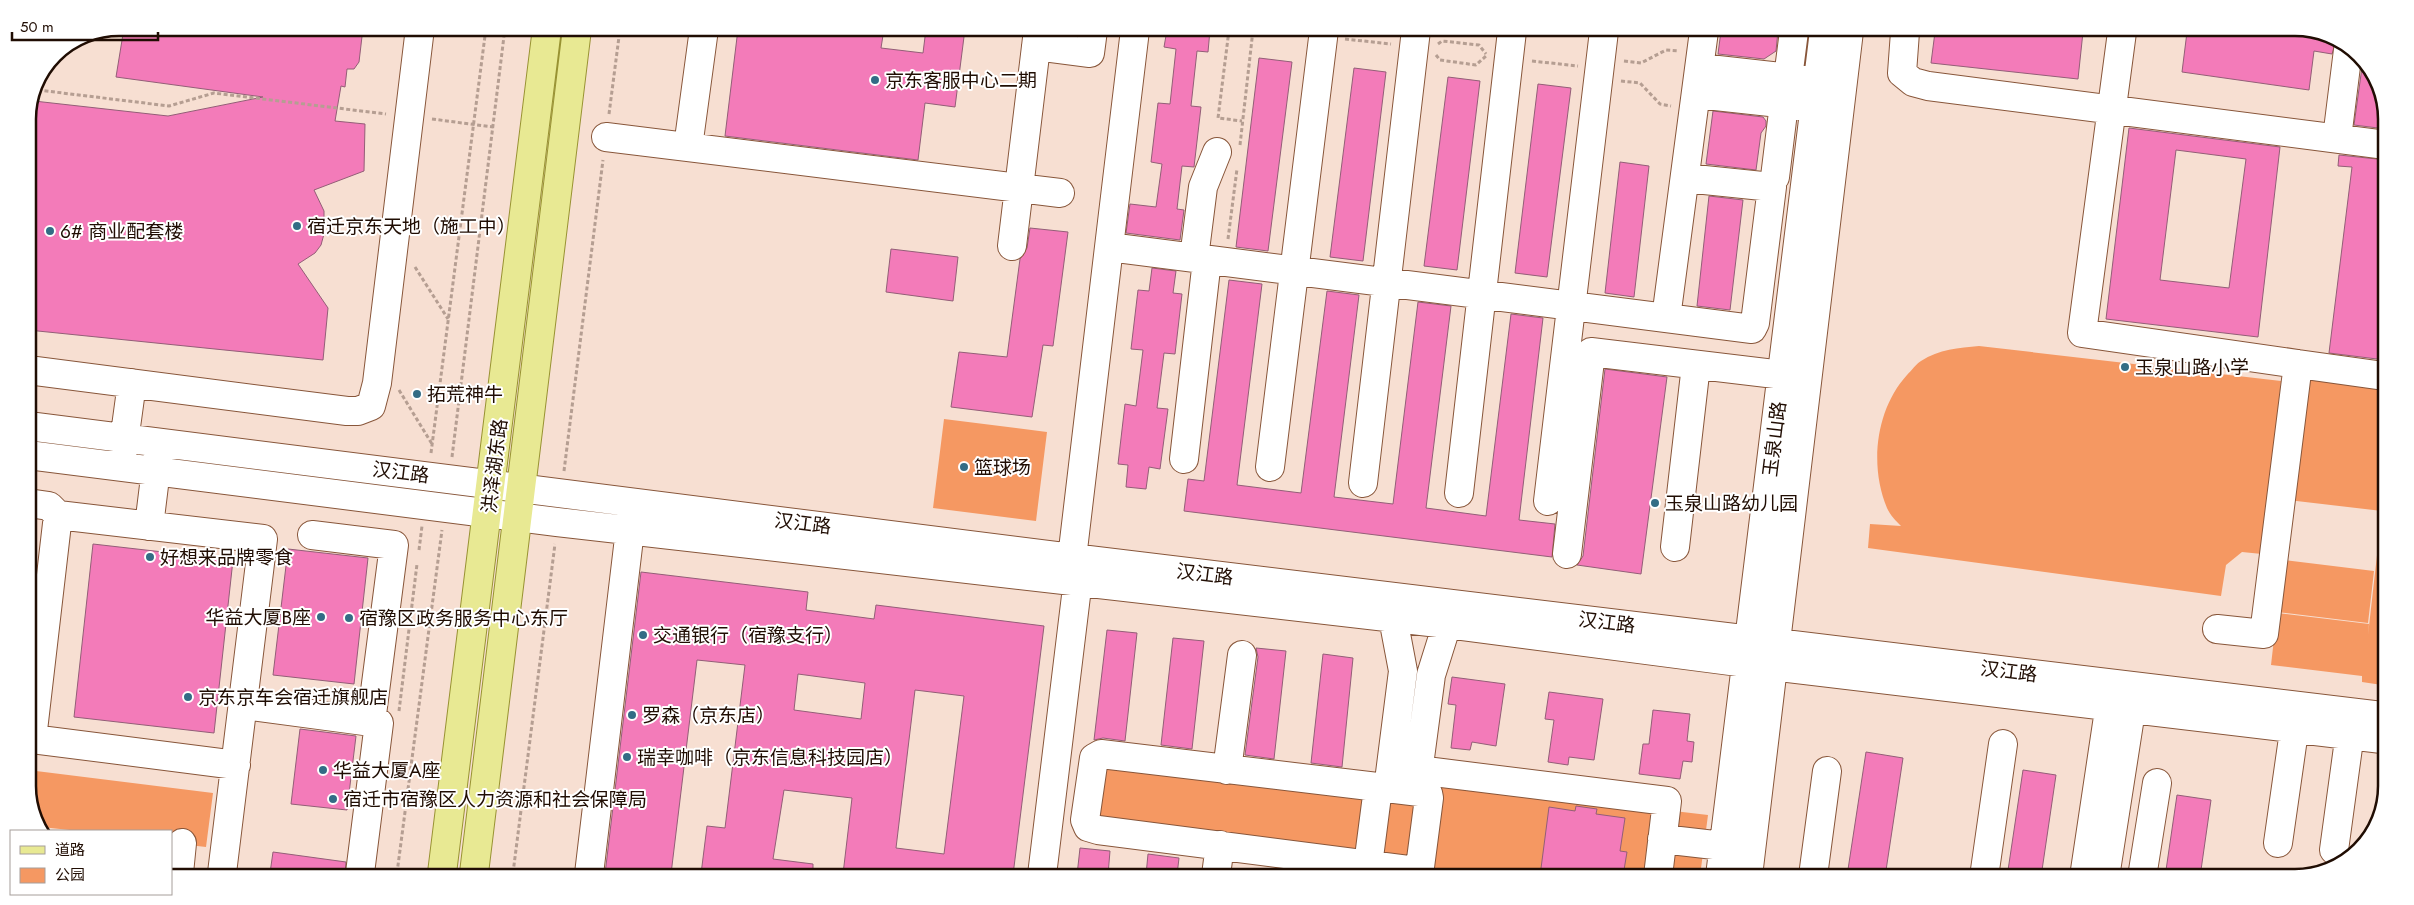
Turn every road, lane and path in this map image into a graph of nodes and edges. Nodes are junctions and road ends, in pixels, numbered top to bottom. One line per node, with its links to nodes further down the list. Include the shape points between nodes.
1 (419, 36): 30 (street)
2 (485, 36): 32 (path)
3 (504, 36): 33 (path)
4 (546, 36): 72 (main road, 洪泽湖东路)
5 (576, 36): 73 (main road, 洪泽湖东路)
6 (619, 36): 34 (path)
7 (703, 36): 37 (street)
8 (1092, 36): 20 (street, via 1090,54)
9 (1134, 36): 45 (street)
10 (1228, 36): 31 (path, via 1218,118)
11 (1323, 36): 47 (street)
12 (1360, 36): 21 (path)
13 (1509, 36): 22 (street)
14 (1604, 36): 24 (street)
15 (1793, 36): 27 (street)
16 (1824, 36): 28 (street, 玉泉山路)
17 (1848, 36): 28 (street, 玉泉山路)
18 (1905, 36): 29 (street, via 1901,68 1913,82)
19 (2121, 36): 29 (street)
20 (1037, 38): 41 (street)
21 (1415, 39): 48 (street)
22 (1498, 56): 22 (path, via 1479,45 1442,40 1433,50 1440,60 1476,65); 24 (path); 49 (street)
23 (2347, 56): 35 (street)
24 (1607, 70): 25 (path, via 1616,60 1641,63 1666,50); 25 (path, via 1614,80 1640,83 1660,104); 50 (street)
25 (1699, 71): 27 (street); 40 (street)
26 (42, 91): 30 (path, via 169,106 214,93)
27 (1786, 91): 28 (street); 39 (street)
28 (1830, 95): 57 (street, 玉泉山路); 59 (street, 玉泉山路)
29 (2112, 109): 35 (street); 54 (street, via 2082,333)
30 (410, 117): 32 (path); 43 (street)
31 (1242, 121)
32 (474, 124): 33 (path); 52 (path)
33 (493, 126): 70 (path)
34 (606, 137): 37 (street); 74 (path)
35 (2336, 138): 36 (street)
36 (2378, 144)
37 (688, 147): 41 (street)
38 (1217, 152): 46 (street, via 1203,187)
39 (1775, 177)
40 (1685, 178): 51 (street); 51 (street, via 1772,187 1755,324 1752,329)
41 (1018, 189): 42 (street); 44 (street)
42 (1060, 193)
43 (395, 235): 52 (path); 53 (street)
44 (1012, 246)
45 (1110, 248): 46 (street); 91 (street)
46 (1200, 259): 47 (street); 66 (street)
47 (1294, 271): 48 (street); 68 (street)
48 (1387, 283): 49 (street); 71 (street)
49 (1482, 294): 50 (street); 75 (street)
50 (1572, 306): 51 (street); 76 (street)
51 (1666, 318)
52 (448, 320): 64 (path)
53 (380, 359): 60 (street, via 374,398 370,406 358,411); 64 (path)
54 (2298, 364): 58 (street); 94 (street, via 2264,634)
55 (1696, 365): 57 (street); 87 (street); 89 (street, via 1591,352)
56 (36, 371): 60 (street)
57 (1782, 375): 59 (street); 95 (street, 玉泉山路)
58 (2378, 375)
59 (1809, 378): 96 (street, 玉泉山路)
60 (132, 383): 62 (street)
61 (36, 427): 62 (street, 汉江路)
62 (124, 438): 63 (street, 汉江路); 67 (street)
63 (160, 442): 69 (street); 70 (street, 汉江路)
64 (432, 445): 70 (path)
65 (36, 456): 67 (street, 汉江路)
66 (1184, 459)
67 (120, 467): 69 (street, 汉江路)
68 (1270, 467)
69 (156, 471): 79 (street, 汉江路); 84 (street)
70 (439, 477): 72 (street, 汉江路)
71 (1363, 483)
72 (492, 484): 73 (street, 汉江路); 80 (main road, 洪泽湖东路)
73 (522, 488): 74 (street, 汉江路); 82 (main road, 洪泽湖东路)
74 (561, 492): 77 (street, 汉江路)
75 (1459, 493)
76 (1548, 501)
77 (634, 502): 85 (street); 91 (street, 汉江路)
78 (36, 504): 81 (street, via 48,506)
79 (435, 506): 80 (street, 汉江路); 88 (path); 125 (path, via 440,539)
80 (488, 513): 82 (street, 汉江路); 126 (main road, 洪泽湖东路)
81 (58, 515): 84 (street); 99 (street)
82 (518, 517): 83 (street, 汉江路); 127 (main road, 洪泽湖东路)
83 (557, 522): 85 (street, 汉江路); 128 (path)
84 (149, 526): 100 (street, via 263,539)
85 (630, 530): 91 (street, 汉江路); 129 (street)
86 (312, 535): 104 (street, via 394,545)
87 (1675, 548)
88 (418, 554)
89 (1567, 554)
90 (417, 563): 103 (path)
91 (1076, 566): 92 (street, 汉江路); 95 (street, 汉江路); 130 (street)
92 (1393, 618): 93 (street, 汉江路); 114 (street, via 1403,670)
93 (1446, 624): 95 (street, 汉江路); 112 (street, via 1431,675)
94 (2217, 629)
95 (1748, 651): 96 (street, 汉江路); 119 (street, 玉泉山路)
96 (1775, 654): 98 (street, 汉江路); 137 (street, 玉泉山路)
97 (1242, 655): 110 (street)
98 (2122, 696): 101 (street, 汉江路); 121 (street)
99 (36, 705)
100 (243, 705): 104 (street); 109 (street)
101 (2296, 717): 105 (street, 汉江路); 117 (street)
102 (2378, 717): 105 (street, 汉江路)
103 (398, 718)
104 (371, 722): 124 (street, via 379,722)
105 (2352, 724): 106 (street, 汉江路); 120 (street)
106 (2378, 737)
107 (36, 740): 109 (street)
108 (2003, 744): 139 (street)
109 (236, 765): 123 (street)
110 (1227, 770): 114 (street); 118 (street, via 1100,754 1094,758 1091,768 1085,820 1088,827 1098,830)
111 (1827, 771): 138 (street)
112 (1417, 781): 114 (street); 115 (street, via 1667,801); 134 (street, via 1428,793)
113 (2157, 783): 141 (street)
114 (1383, 789): 133 (street)
115 (1662, 839): 119 (street); 135 (street)
116 (182, 843): 122 (street)
117 (2278, 843)
118 (1220, 845): 131 (street); 132 (street)
119 (1724, 846): 136 (street, 玉泉山路)
120 (2334, 850)
121 (2101, 859): 140 (street)
122 (179, 869)
123 (223, 869)
124 (361, 869)
125 (398, 869)
126 (443, 869)
127 (474, 869)
128 (514, 869)
129 (590, 869)
130 (1043, 869)
131 (1217, 869)
132 (1381, 869)
133 (1388, 869)
134 (1418, 869)
135 (1659, 869)
136 (1721, 869)
137 (1749, 869)
138 (1814, 869)
139 (1985, 869)
140 (2092, 869)
141 (2143, 869)

